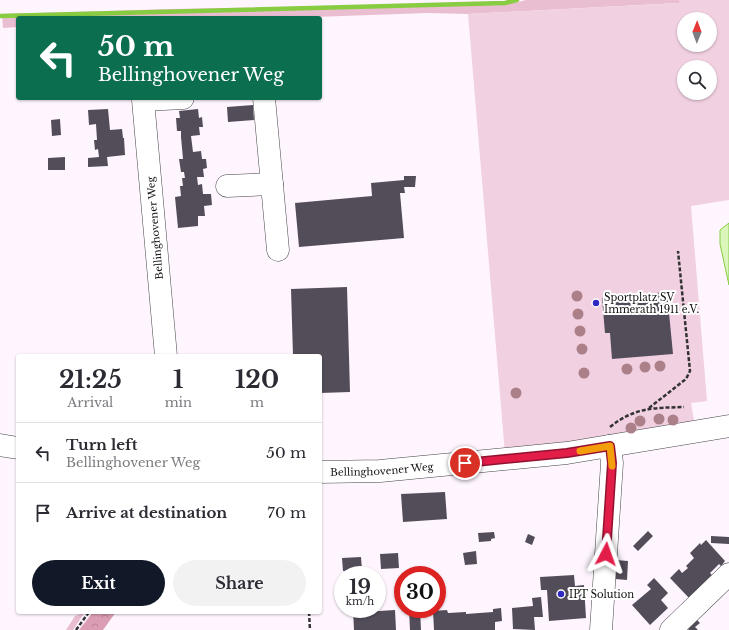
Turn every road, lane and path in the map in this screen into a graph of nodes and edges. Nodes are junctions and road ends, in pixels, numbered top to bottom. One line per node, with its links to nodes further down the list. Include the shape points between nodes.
1 (143, 100): 7 (street, Bellinghovener Weg)
2 (264, 100): 3 (street)
3 (272, 184): 4 (street); 5 (street)
4 (226, 186)
5 (278, 250)
6 (678, 251): 9 (path, via 690,371 686,379)
7 (166, 354)
8 (684, 407): 9 (path)
9 (649, 408): 11 (path, via 620,419)
10 (729, 426): 11 (street, Bellinghovener Weg)
11 (608, 439): 14 (street, Bellinghovener Weg, via 567,453 380,471); 20 (street, via 612,463)
12 (0, 445): 13 (street)
13 (16, 448)
14 (322, 472)
15 (729, 574): 21 (street)
16 (88, 614): 18 (path)
17 (309, 614): 19 (path)
18 (76, 630)
19 (310, 630)
20 (601, 630)
21 (671, 630)

